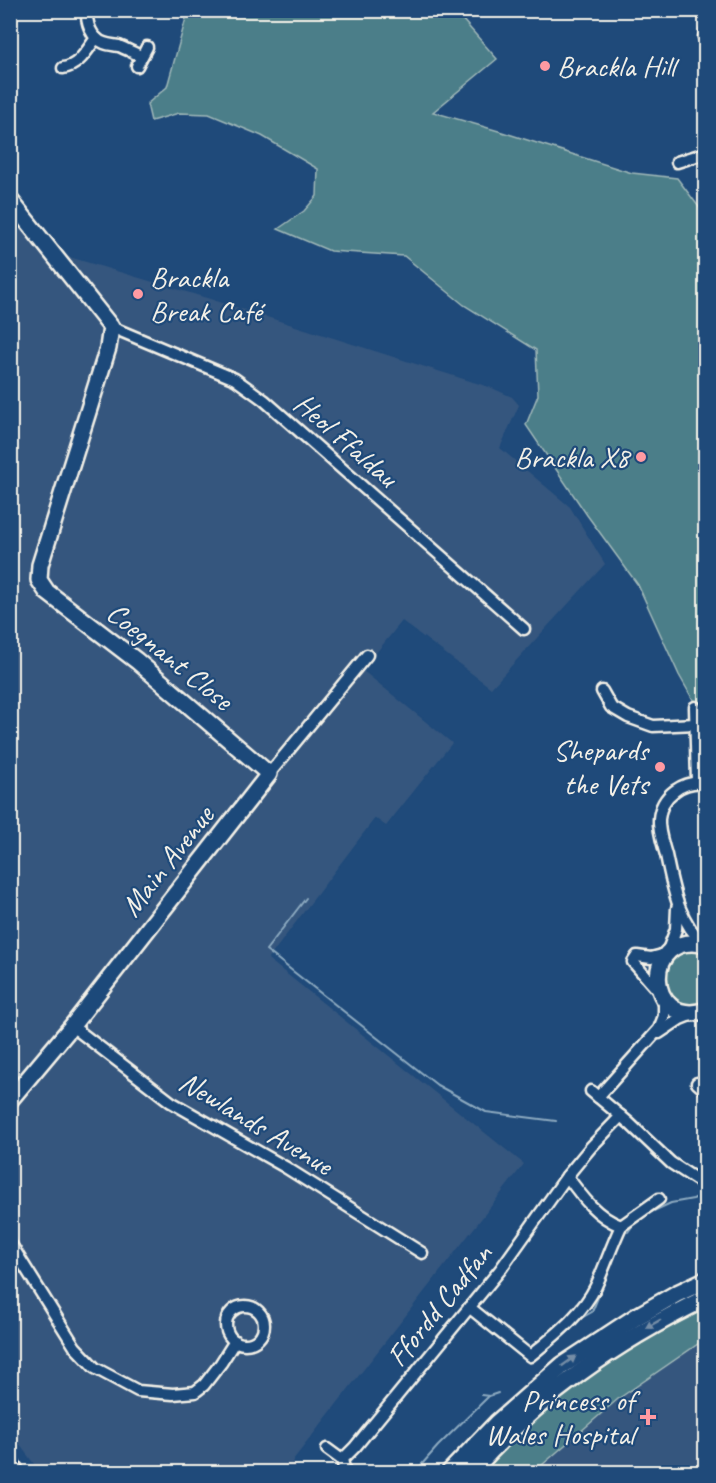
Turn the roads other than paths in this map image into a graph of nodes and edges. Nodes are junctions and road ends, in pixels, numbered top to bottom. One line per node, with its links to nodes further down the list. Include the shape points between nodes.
1 (87, 10): 3 (street, via 87,23)
2 (705, 31): 4 (street)
3 (96, 38): 5 (street); 6 (street, via 75,64)
4 (705, 41)
5 (142, 56)
6 (63, 68)
7 (701, 150): 8 (street)
8 (677, 162)
9 (10, 200): 10 (street)
10 (111, 327): 11 (street, Heol Ffaldau, via 249,388); 16 (street, Coegnant Close, via 39,580 47,592 137,661)
11 (524, 629)
12 (366, 656): 16 (street, Main Avenue)
13 (602, 691): 15 (street, via 611,707 653,726)
14 (695, 707): 15 (street)
15 (696, 724): 17 (street)
16 (269, 774): 23 (street, Main Avenue)
17 (701, 783): 18 (street, via 684,785 672,793 659,817)
18 (676, 901): 19 (street, via 686,924); 20 (street, via 676,925)
19 (705, 945): 20 (street, via 685,943)
20 (667, 954): 21 (street, via 657,973); 21 (street, via 637,956 633,962)
21 (663, 997): 22 (street, via 676,1010); 24 (street, via 662,1022)
22 (702, 1012): 24 (street, via 680,1019)
23 (72, 1026): 27 (street, Main Avenue); 34 (street, Newlands Avenue, via 171,1102 285,1167)
24 (654, 1036): 28 (street, via 595,1094)
25 (697, 1083): 26 (street)
26 (705, 1091)
27 (10, 1100)
28 (621, 1116): 29 (street, Ffordd Cadfan); 30 (street, via 671,1163 700,1182)
29 (567, 1176): 32 (street, via 586,1202); 37 (street, Ffordd Cadfan)
30 (705, 1179)
31 (659, 1199): 32 (street)
32 (621, 1226): 37 (street, via 595,1287 575,1316 530,1356)
33 (10, 1243): 38 (street, via 75,1347 95,1368 138,1391 195,1392)
34 (422, 1253)
35 (705, 1280): 44 (main road, one-way to 35, via 497,1423 563,1365 636,1317)
36 (705, 1298): 45 (main road, one-way to 45, via 584,1368 526,1417)
37 (469, 1307): 40 (street, Ffordd Cadfan)
38 (235, 1341)
39 (327, 1449): 40 (street)
40 (342, 1460): 43 (street)
41 (10, 1462): 42 (street)
42 (16, 1473)
43 (345, 1473)
44 (450, 1473)
45 (471, 1473)

